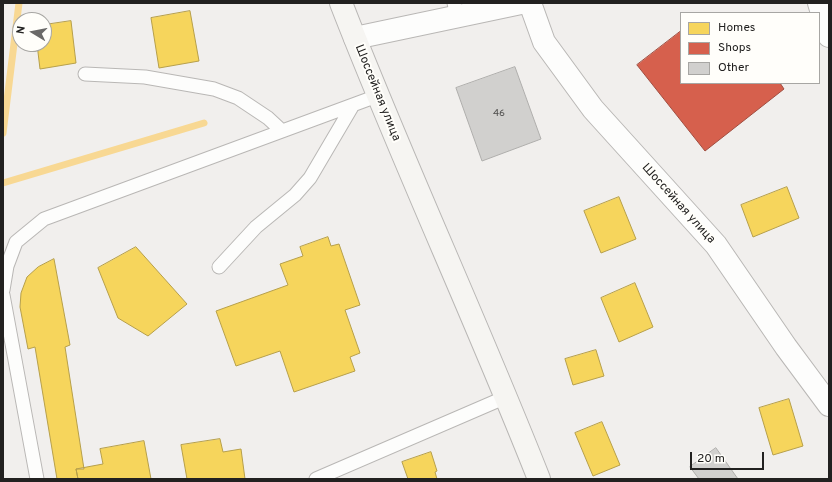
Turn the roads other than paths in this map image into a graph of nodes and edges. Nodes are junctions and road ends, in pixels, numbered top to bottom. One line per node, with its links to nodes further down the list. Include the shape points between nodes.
1 (341, 3): 7 (main road, Шоссейная улица)
2 (521, 3): 5 (street, Шоссейная улица)
3 (530, 3): 16 (street, Шоссейная улица, via 544,42 593,109 716,245)
4 (819, 3): 6 (street)
5 (456, 10): 7 (street, Шоссейная улица)
6 (829, 36)
7 (355, 38): 9 (main road, Шоссейная улица)
8 (85, 74): 11 (lane, via 145,77 214,89 238,98)
9 (377, 96): 10 (lane); 15 (main road, Шоссейная улица)
10 (353, 105): 11 (lane); 12 (lane, via 310,178 295,195 256,227)
11 (282, 131): 13 (lane, via 44,219 16,242 7,266)
12 (219, 267)
13 (3, 290)
14 (3, 295): 17 (lane)
15 (506, 397): 18 (lane); 19 (main road, Шоссейная улица)
16 (829, 405)
17 (37, 479)
18 (316, 479)
19 (539, 479)

